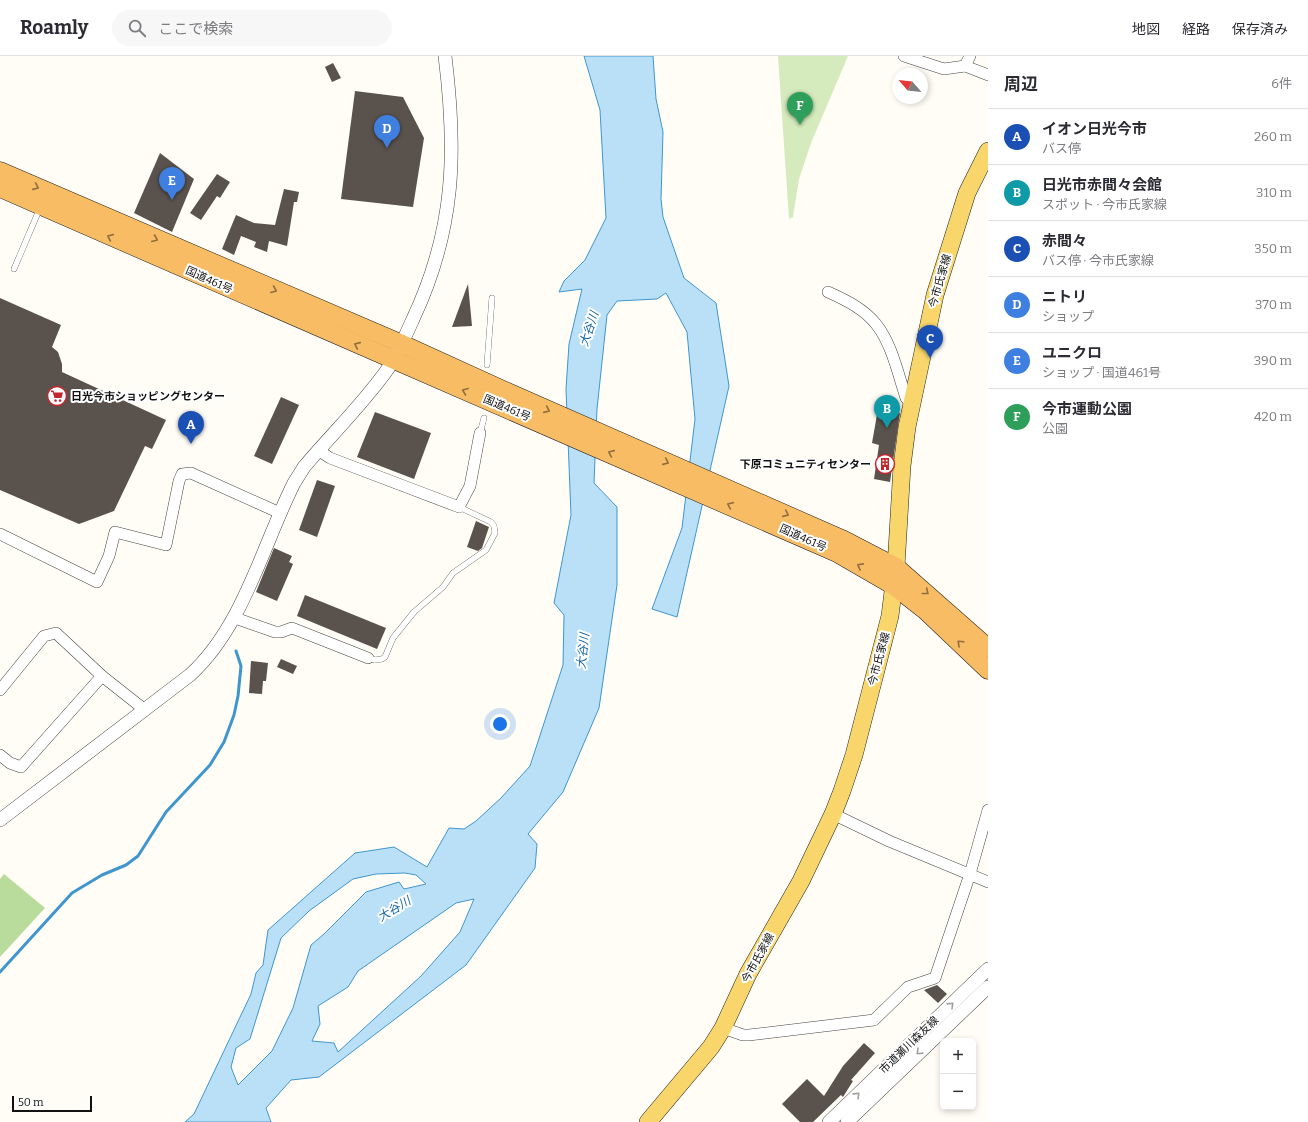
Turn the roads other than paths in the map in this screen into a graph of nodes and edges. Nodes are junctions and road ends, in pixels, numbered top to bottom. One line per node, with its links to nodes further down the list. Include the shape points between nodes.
1 (445, 56): 12 (street, via 452,136 448,210 442,241 430,279)
2 (904, 56): 3 (street, via 944,69)
3 (968, 61): 4 (street)
4 (988, 75)
5 (988, 152): 16 (main road, 今市氏家線, via 967,193 934,295)
6 (0, 171): 12 (highway, 国道461号, one-way to 12)
7 (0, 188): 8 (highway, 国道461号)
8 (40, 206): 9 (lane); 13 (highway, 国道461号, one-way to 8)
9 (14, 269)
10 (828, 292): 16 (street, via 859,308 877,324 888,346 906,398)
11 (492, 298): 14 (lane)
12 (402, 344): 13 (street); 15 (highway, 国道461号)
13 (393, 360): 15 (highway, 国道461号, one-way to 13); 19 (street, via 379,380)
14 (488, 365)
15 (513, 403): 23 (highway, 国道461号)
16 (912, 405): 24 (main road, 今市氏家線, via 902,466)
17 (484, 418): 18 (lane)
18 (480, 433): 20 (street, via 470,486)
19 (318, 450): 20 (street, via 330,458); 21 (street, via 294,483)
20 (459, 507): 28 (lane, via 491,522 495,533 491,542 480,555 453,572 443,587 414,612 393,638 385,657 375,660)
21 (280, 513): 22 (street, via 191,473 182,474 166,545 115,532 110,556 96,582); 26 (street)
22 (0, 534)
23 (818, 536): 24 (highway, 国道461号, via 872,554); 25 (highway, 国道461号, one-way to 23)
24 (896, 568): 25 (main road, 今市氏家線); 27 (highway, 国道461号, one-way to 27)
25 (894, 586): 29 (highway, 国道461号, one-way to 25, via 926,611); 35 (main road, 今市氏家線, via 886,634 854,754)
26 (235, 618): 28 (street, via 275,632 292,628); 32 (street, via 206,660)
27 (988, 648)
28 (368, 658)
29 (988, 670)
30 (102, 676): 31 (street, via 56,633 44,636); 32 (street); 33 (street, via 21,767)
31 (0, 690)
32 (145, 710): 36 (street)
33 (0, 755)
34 (988, 810): 37 (street)
35 (833, 814): 37 (street, via 889,841); 41 (main road, 今市氏家線, via 801,881 746,978)
36 (0, 820)
37 (970, 874): 38 (street); 41 (street, via 935,978 908,987 874,1020 749,1035)
38 (988, 882)
39 (988, 969): 43 (street, 市道瀬川森友線, one-way to 39)
40 (988, 987): 44 (street, 市道瀬川森友線, one-way to 44)
41 (723, 1028): 42 (main road, 今市氏家線)
42 (648, 1122)
43 (829, 1122)
44 (847, 1122)

